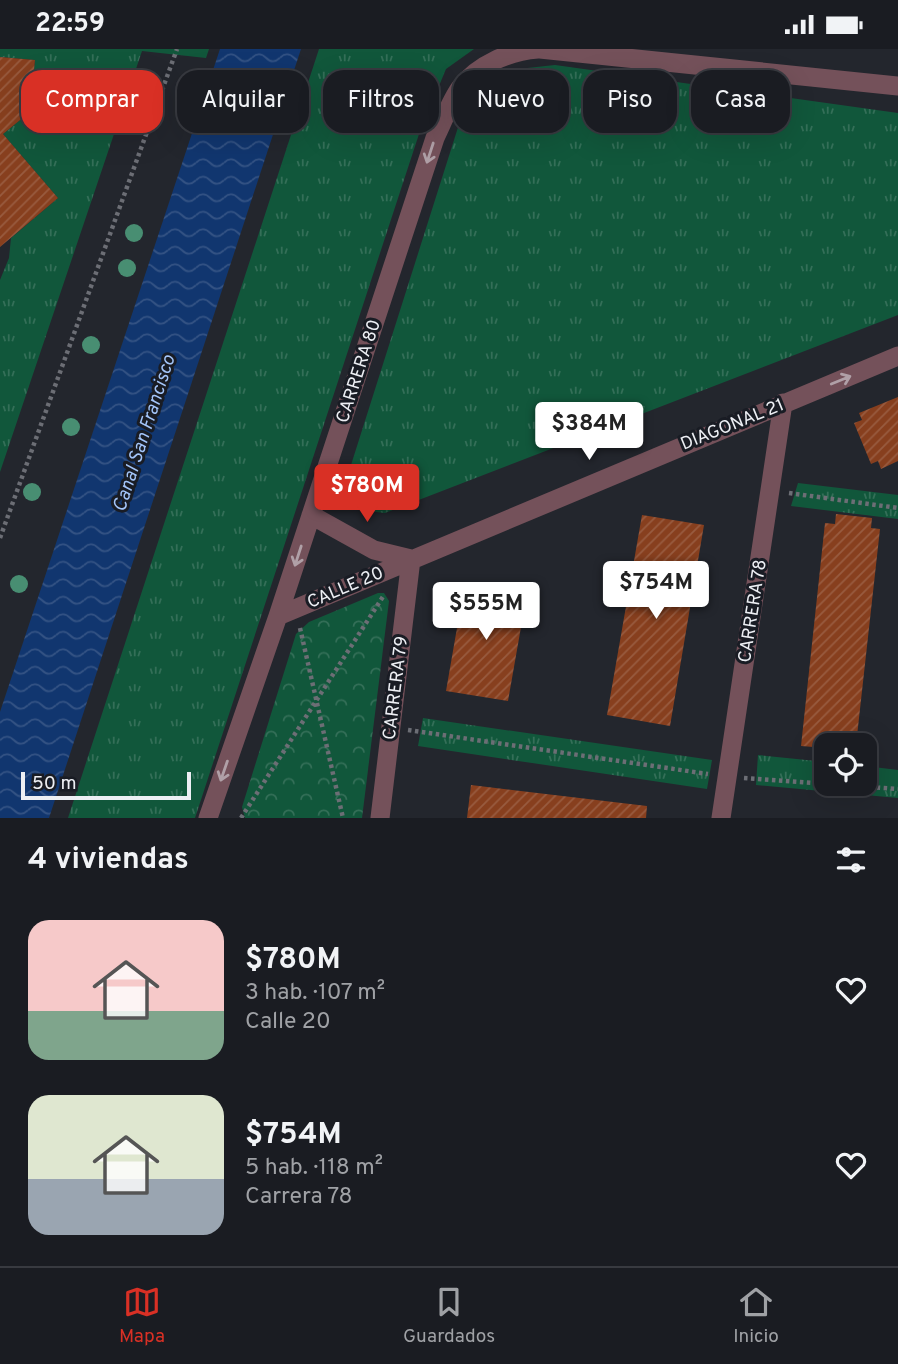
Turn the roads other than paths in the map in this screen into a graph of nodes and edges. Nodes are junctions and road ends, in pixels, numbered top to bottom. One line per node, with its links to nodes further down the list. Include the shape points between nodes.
1 (539, 49): 2 (street, CARRERA 80); 5 (street, CARRERA 80, one-way to 5, via 519,50 475,73 460,88 435,138)
2 (898, 86)
3 (898, 356): 4 (street, DIAGONAL 21, one-way to 3)
4 (783, 403): 6 (street, DIAGONAL 21); 10 (street, CARRERA 78)
5 (311, 515): 6 (street, via 374,549); 7 (street, CARRERA 80, one-way to 7)
6 (411, 559): 7 (street, CALLE 20); 9 (street, CARRERA 79)
7 (278, 616): 8 (street, CARRERA 80, one-way to 8)
8 (208, 818)
9 (380, 818)
10 (721, 818)

